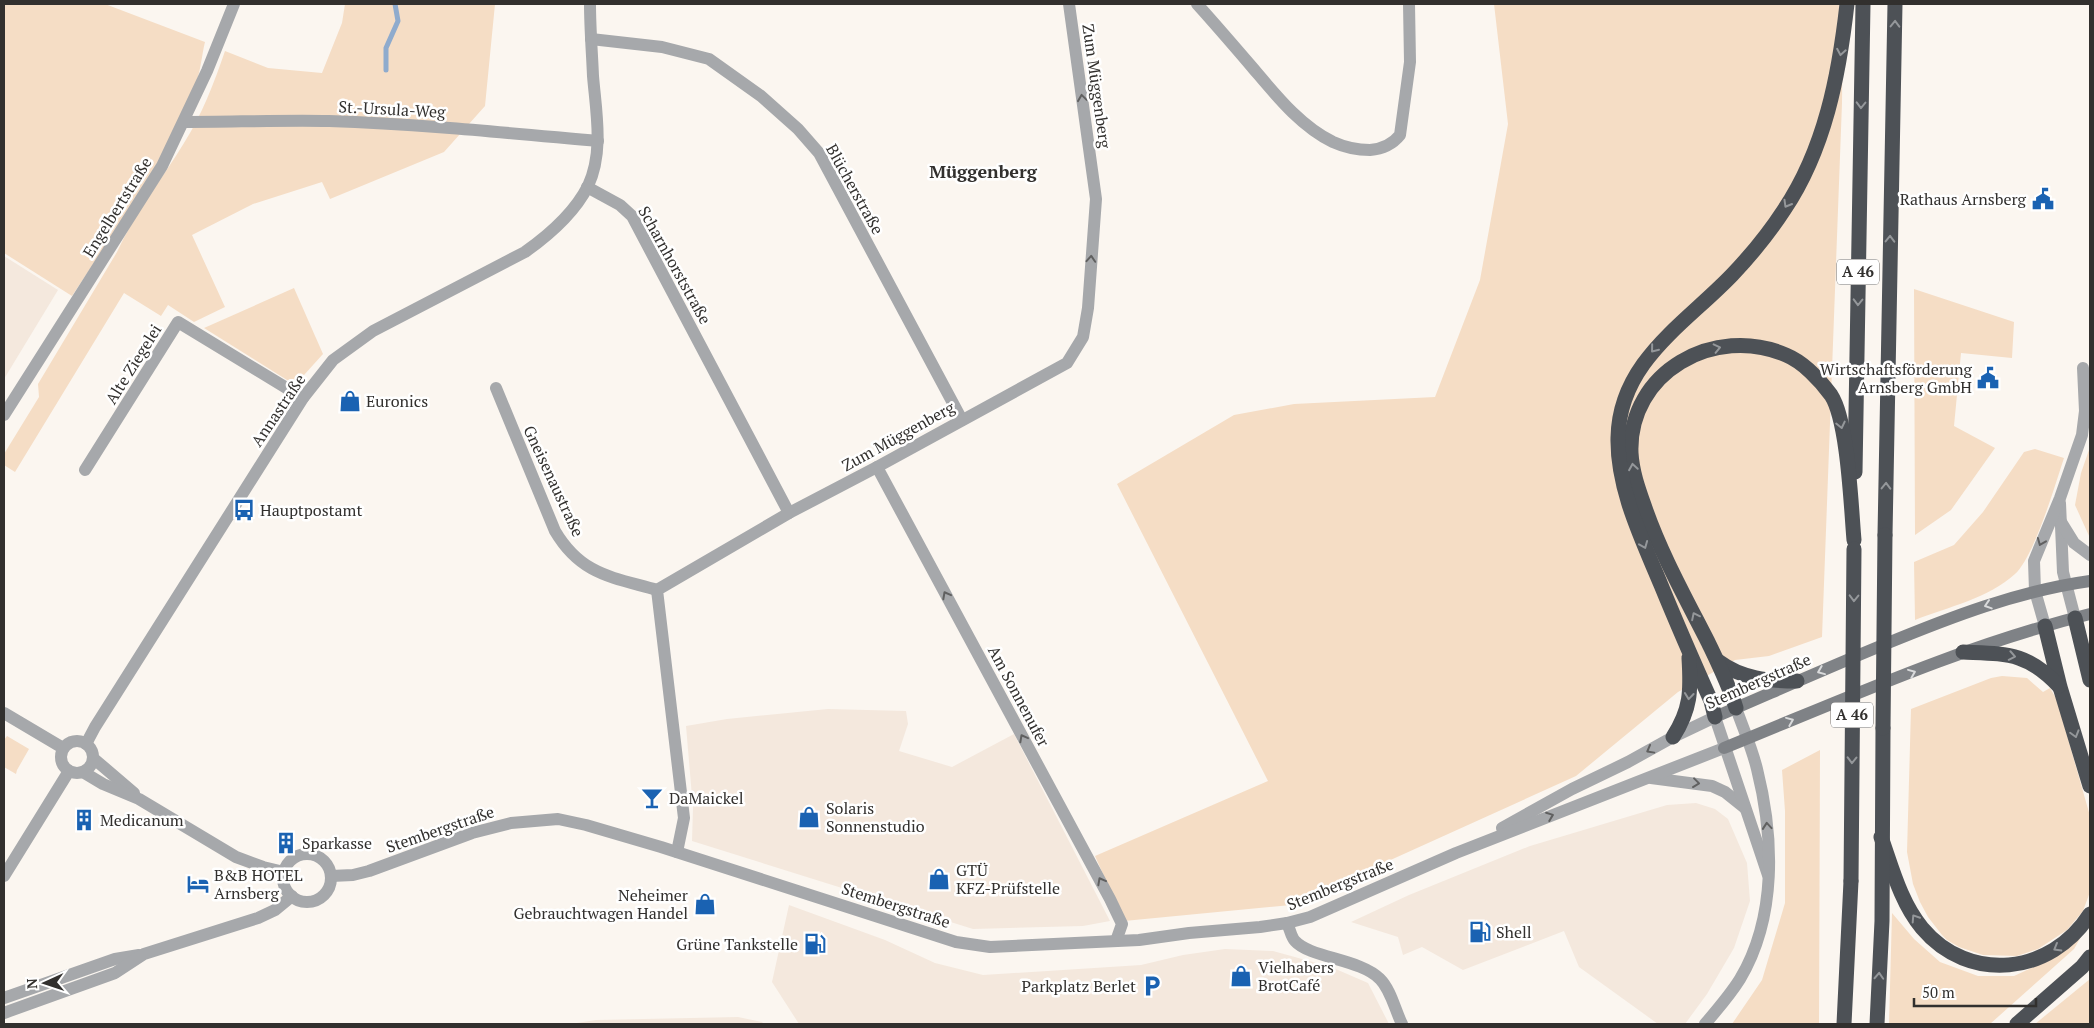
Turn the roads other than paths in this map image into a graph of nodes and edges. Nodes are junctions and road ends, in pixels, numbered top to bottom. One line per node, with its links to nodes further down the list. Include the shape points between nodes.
1 (234, 4): 10 (street, Engelbertstraße)
2 (590, 4): 9 (street)
3 (1197, 4): 4 (street, via 1308,126 1332,142 1368,150 1393,143 1400,135 1410,62)
4 (1409, 4)
5 (1847, 4): 31 (highway, one-way to 31, via 1838,66 1826,115 1813,155 1786,208 1732,276 1658,344 1634,379 1623,405 1618,450 1628,500)
6 (1863, 4): 23 (highway, A 46, one-way to 23)
7 (1895, 4): 52 (highway, A 46, one-way to 7, bridge)
8 (1066, 5): 17 (street, Zum Müggenberg, one-way to 8, via 1067,363 1083,337 1096,199)
9 (590, 39): 11 (street); 17 (street, Blücherstraße, via 662,47 709,59 761,96 798,130 818,153)
10 (184, 122): 11 (street, St.-Ursula-Weg, via 373,123); 16 (street, Engelbertstraße, via 162,166)
11 (598, 142): 12 (street, via 594,169)
12 (587, 187): 15 (street, Annastraße, via 567,215 544,238 525,252 373,331 333,360); 21 (street, Scharnhorststraße, via 620,205 632,216)
13 (2082, 368): 20 (street, via 2084,425)
14 (496, 388): 27 (street, Gneisenaustraße, via 563,545 588,568)
15 (303, 398): 19 (street, Alte Ziegelei, via 178,322); 42 (street, Annastraße)
16 (4, 415)
17 (962, 420): 18 (street, Zum Müggenberg)
18 (877, 467): 21 (street, Zum Müggenberg); 62 (street, Am Sonnenufer, one-way to 18, via 1122,924 1110,899)
19 (86, 470)
20 (2060, 498): 22 (street); 28 (street, one-way to 28, via 2034,561)
21 (789, 513): 27 (street, Zum Müggenberg)
22 (2060, 518): 24 (street, via 2074,543); 26 (street, via 2061,557)
23 (1854, 545): 33 (highway, one-way to 23, via 1651,524 1633,471 1631,441 1637,414 1659,378 1698,354 1731,346 1757,347 1788,355 1813,375 1831,396 1844,437); 69 (highway, A 46, one-way to 69, bridge, via 1850,881)
24 (2090, 555)
25 (2090, 580): 26 (main road, Stembergstraße)
26 (2066, 584): 28 (main road, Stembergstraße); 29 (street)
27 (657, 590): 53 (street, via 684,818)
28 (2035, 591): 30 (street); 35 (main road, Stembergstraße, one-way to 35, via 1940,622)
29 (2083, 616): 30 (main road, Stembergstraße); 34 (highway)
30 (2045, 626): 32 (main road, Stembergstraße); 36 (highway)
31 (1689, 652): 39 (highway); 40 (highway, one-way to 40, via 1688,706)
32 (1963, 652): 36 (highway, one-way to 36, via 2010,655 2026,660 2044,670); 41 (main road, Stembergstraße, one-way to 32)
33 (1717, 660): 35 (highway, via 1732,671 1767,681); 37 (highway)
34 (2090, 680)
35 (1797, 681): 37 (main road, Stembergstraße)
36 (2060, 687): 49 (highway, one-way to 49)
37 (1736, 708): 39 (main road, Stembergstraße); 41 (street)
38 (4, 712): 43 (street)
39 (1715, 717): 40 (street, Stembergstraße); 44 (street)
40 (1673, 737): 54 (street, Stembergstraße, one-way to 54)
41 (1747, 738): 44 (main road, Stembergstraße); 56 (street, one-way to 41, via 1766,813)
42 (86, 744): 43 (street, via 74,740); 45 (street, via 92,750)
43 (63, 748): 46 (street, via 60,758)
44 (1724, 748): 48 (street, Stembergstraße); 51 (street)
45 (93, 758): 47 (street, via 90,767); 50 (street)
46 (68, 771): 47 (street); 57 (street)
47 (83, 772): 50 (street)
48 (1648, 777): 51 (street, one-way to 51, via 1712,786); 54 (street, Stembergstraße, one-way to 48)
49 (2090, 786)
50 (139, 798): 55 (street, via 236,857)
51 (1745, 808): 56 (street)
52 (1882, 837): 60 (highway, one-way to 52, via 2066,942 2038,958 2006,966 1967,961 1944,950 1920,926 1903,896); 70 (highway, A 46, one-way to 52, via 1882,922)
53 (677, 852): 58 (street, Stembergstraße, via 586,824 558,819 511,823 464,836 353,876); 62 (street, Stembergstraße, via 956,942 990,947)
54 (1456, 853): 61 (street, Stembergstraße, via 1338,906)
55 (284, 872): 58 (street, via 288,863 305,854 325,862); 59 (street, via 285,886)
56 (1768, 875): 68 (street, via 1764,917 1754,950 1740,979)
57 (4, 876)
58 (331, 876): 59 (street, via 329,888 321,898 309,902)
59 (292, 896): 63 (street, via 275,910 258,918)
60 (2090, 914)
61 (1288, 924): 62 (street, Stembergstraße); 67 (street, via 1293,938 1302,946 1363,968 1380,978)
62 (1116, 941)
63 (144, 954): 65 (street, via 115,959); 66 (street, via 115,973)
64 (2090, 957): 71 (highway)
65 (4, 998)
66 (4, 1012)
67 (1402, 1024)
68 (1705, 1024)
69 (1844, 1024)
70 (1876, 1024)
71 (2016, 1024)

